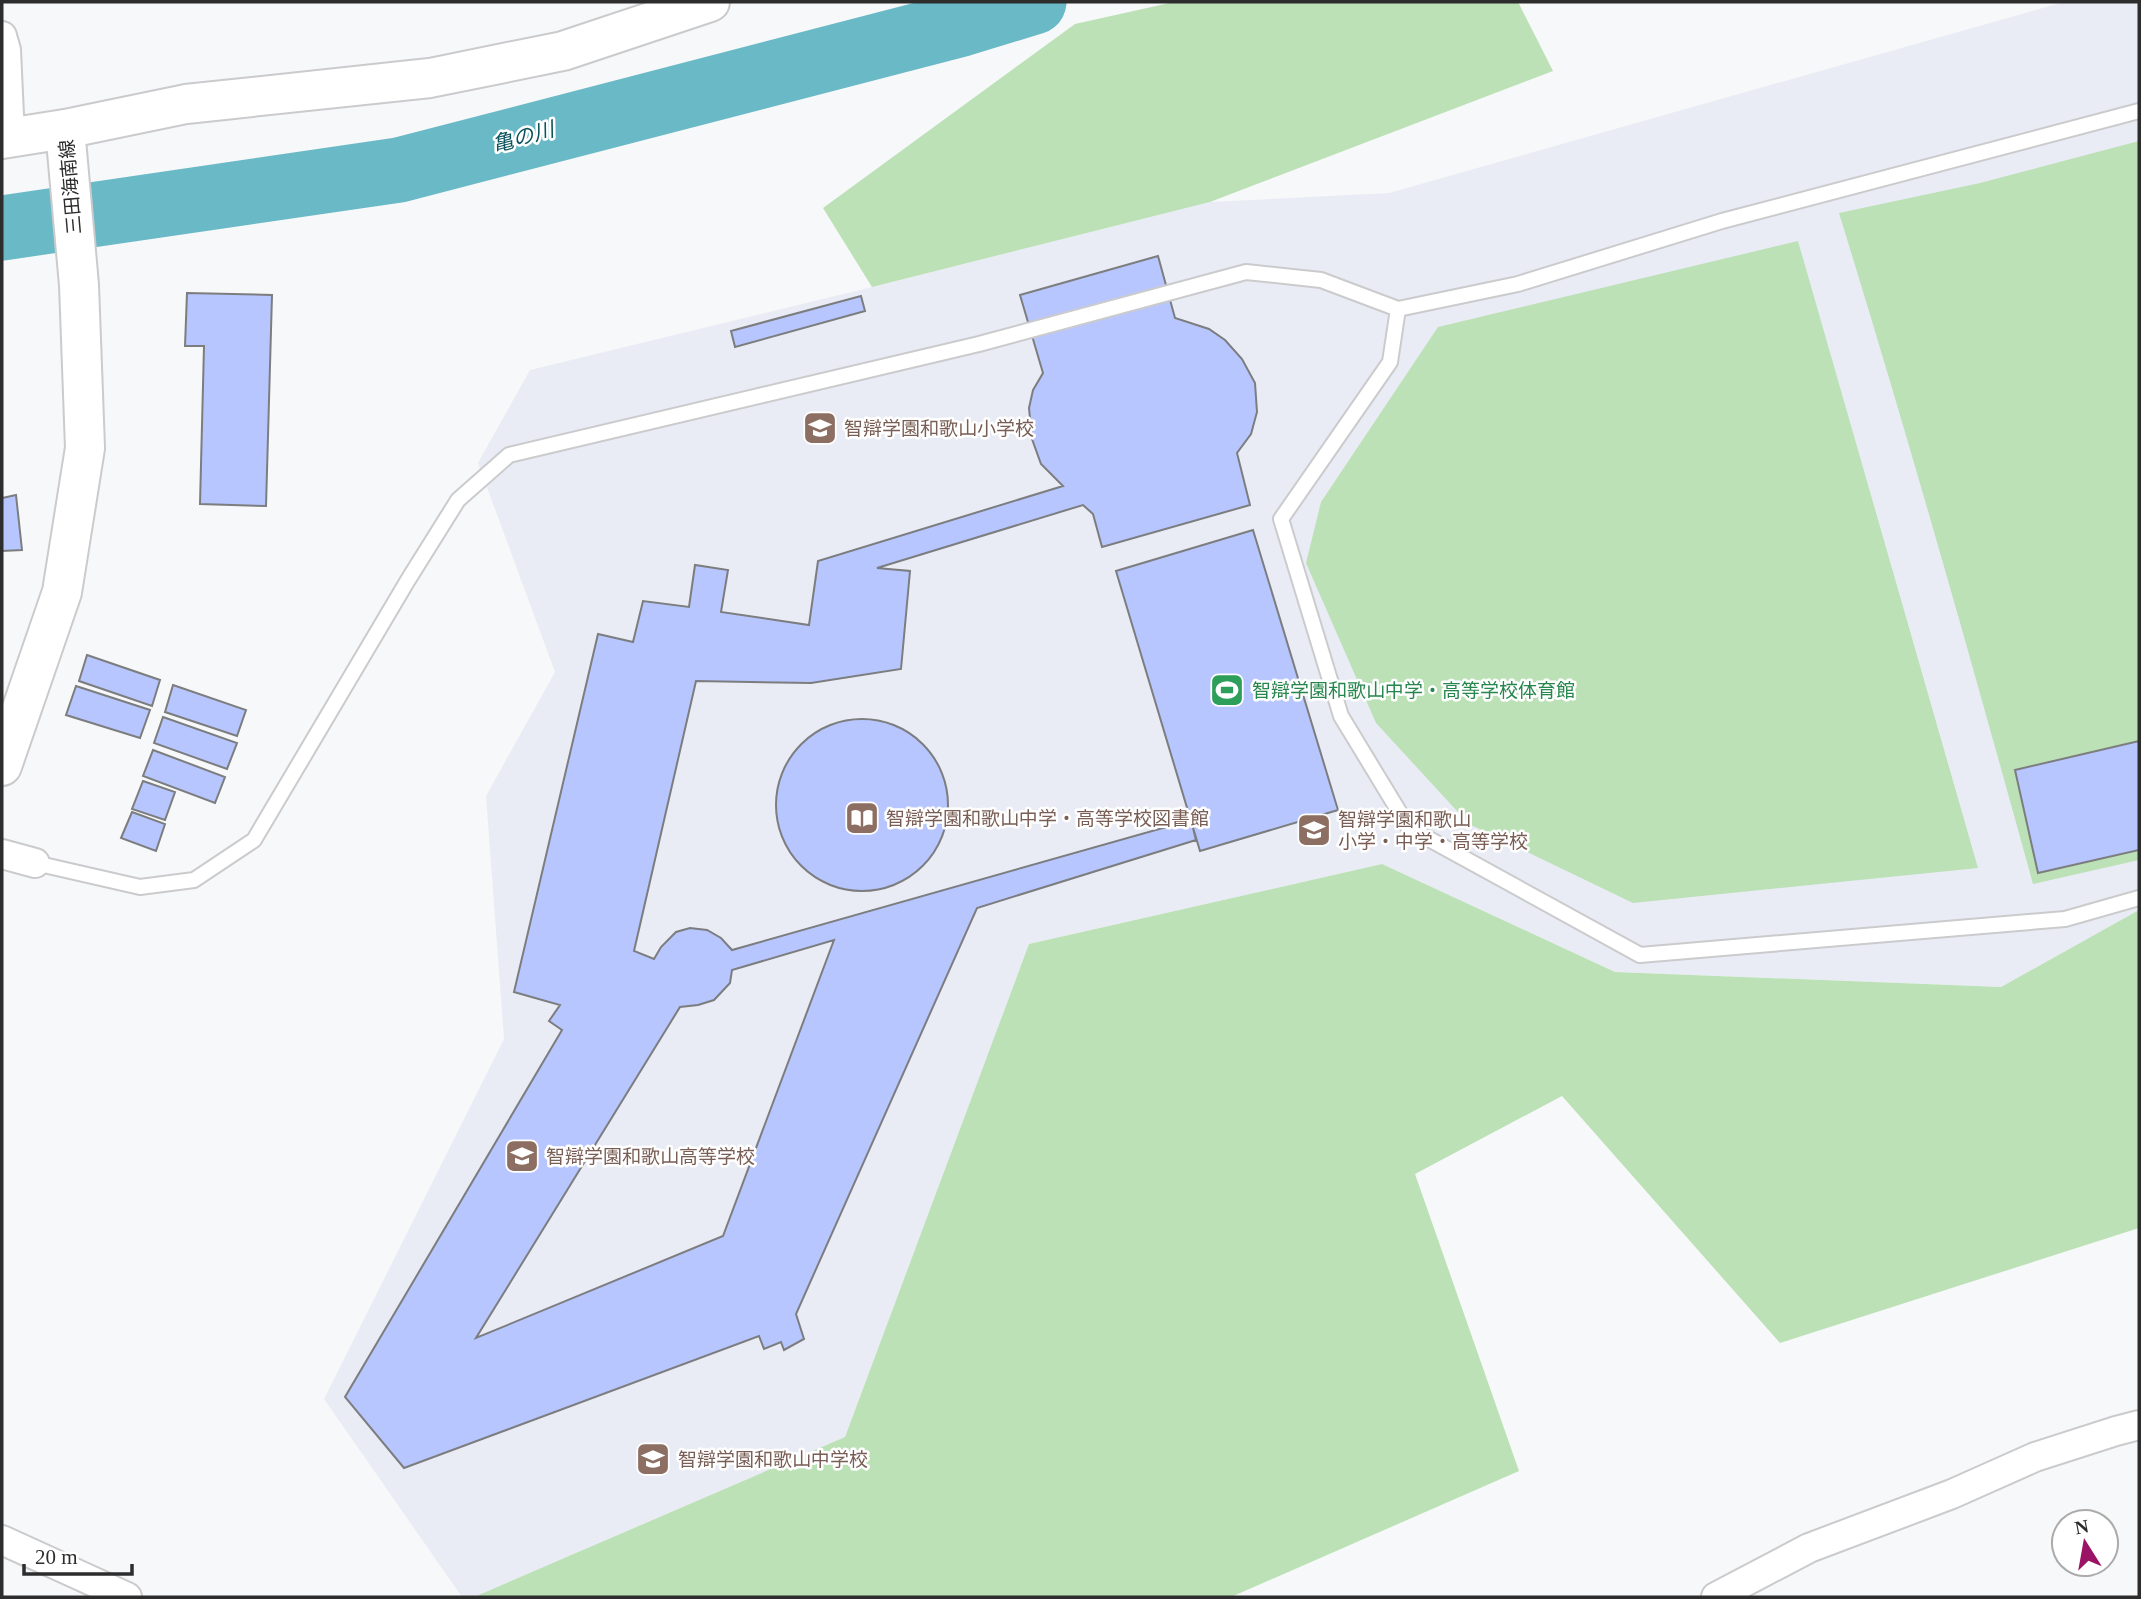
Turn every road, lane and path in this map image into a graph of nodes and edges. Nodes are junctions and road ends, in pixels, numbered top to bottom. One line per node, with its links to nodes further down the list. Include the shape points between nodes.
1 (710, 2): 5 (main road, 三田海南線, via 563,51 430,78 186,104)
2 (2, 36): 4 (street)
3 (2139, 111): 6 (lane, via 1722,221 1518,284)
4 (6, 138): 5 (main road)
5 (66, 143): 7 (main road, 三田海南線, via 79,285 85,448 62,592)
6 (1398, 309): 9 (lane, via 1321,280 1246,272 979,344 509,455 458,500 254,841 194,880 140,887); 10 (lane, via 1390,362 1281,519 1341,716 1409,828 1640,956 2065,919)
7 (4, 754)
8 (2, 854): 9 (street)
9 (35, 863)
10 (2139, 898)
11 (2139, 1425): 14 (street, via 2035,1457 1809,1548)
12 (2, 1540): 13 (street)
13 (127, 1597)
14 (1716, 1597)

